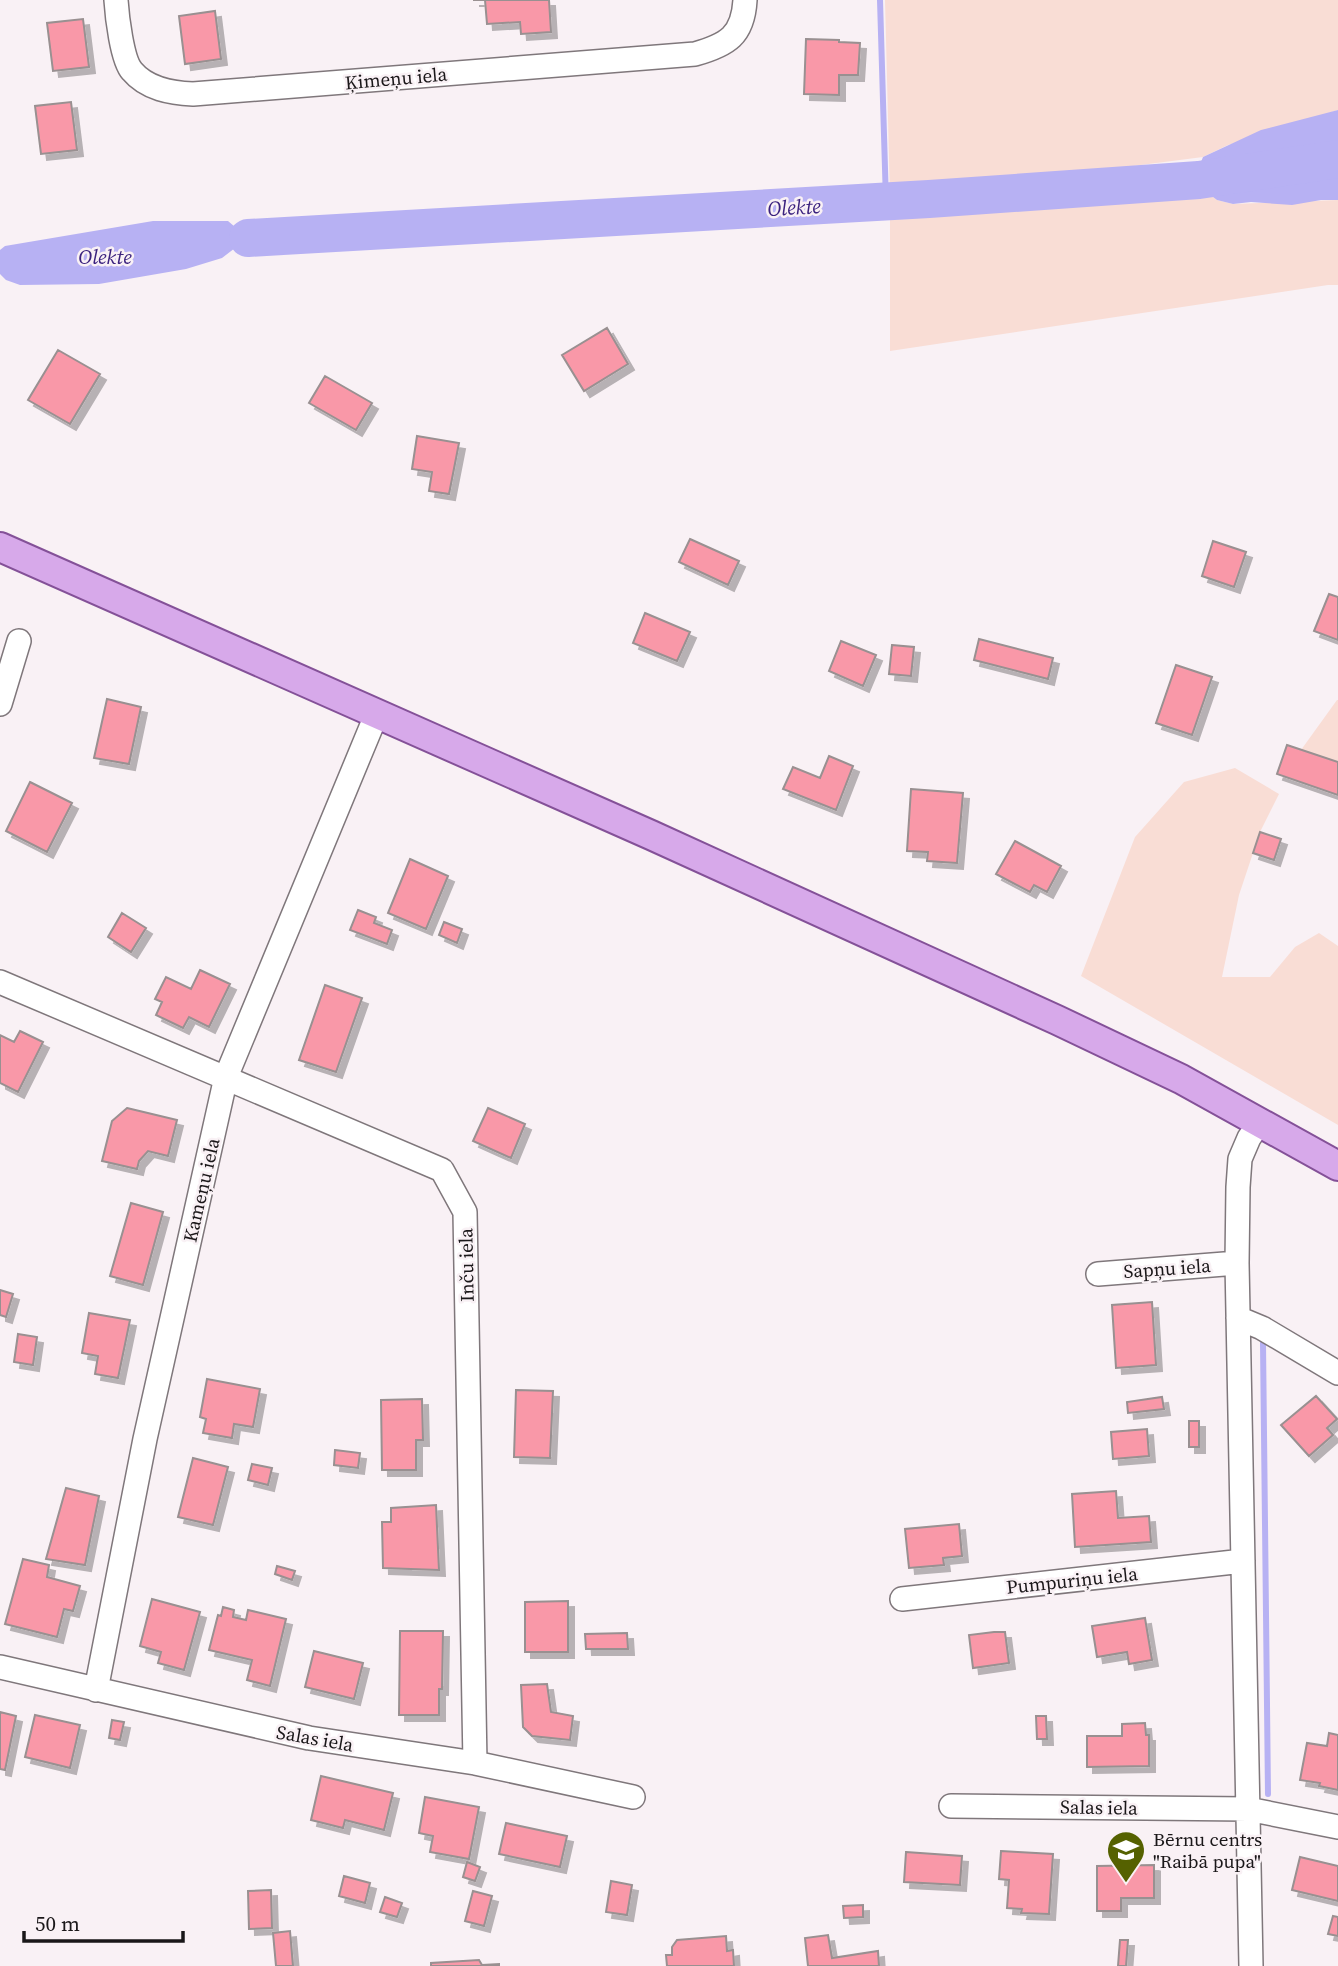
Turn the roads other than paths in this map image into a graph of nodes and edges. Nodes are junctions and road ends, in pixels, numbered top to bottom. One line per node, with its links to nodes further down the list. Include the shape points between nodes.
1 (116, 0): 2 (street, Ķimeņu iela, via 130,70 167,92 193,94 695,54 719,47 734,35)
2 (745, 0)
3 (0, 547): 6 (main road)
4 (19, 640): 5 (street)
5 (0, 704)
6 (377, 713): 8 (street, Kameņu iela); 9 (main road, via 1057,1020)
7 (0, 982): 8 (street, Inču iela)
8 (226, 1077): 18 (street, Kameņu iela, via 145,1439); 19 (street, Inču iela, via 442,1170 465,1212)
9 (1260, 1122): 10 (main road); 11 (street, via 1240,1159)
10 (1338, 1167)
11 (1237, 1263): 12 (street, Sapņu iela); 13 (street)
12 (1098, 1274)
13 (1238, 1318): 14 (street); 15 (street)
14 (1338, 1373)
15 (1243, 1561): 16 (street, Pumpuriņu iela); 22 (street)
16 (902, 1599)
17 (0, 1667): 18 (street, Salas iela)
18 (96, 1690): 19 (street, Salas iela, via 309,1738)
19 (475, 1763): 20 (street, Salas iela)
20 (633, 1797)
21 (951, 1806): 22 (street, Salas iela)
22 (1248, 1809): 23 (street, Salas iela); 24 (street)
23 (1338, 1827)
24 (1251, 1966)

